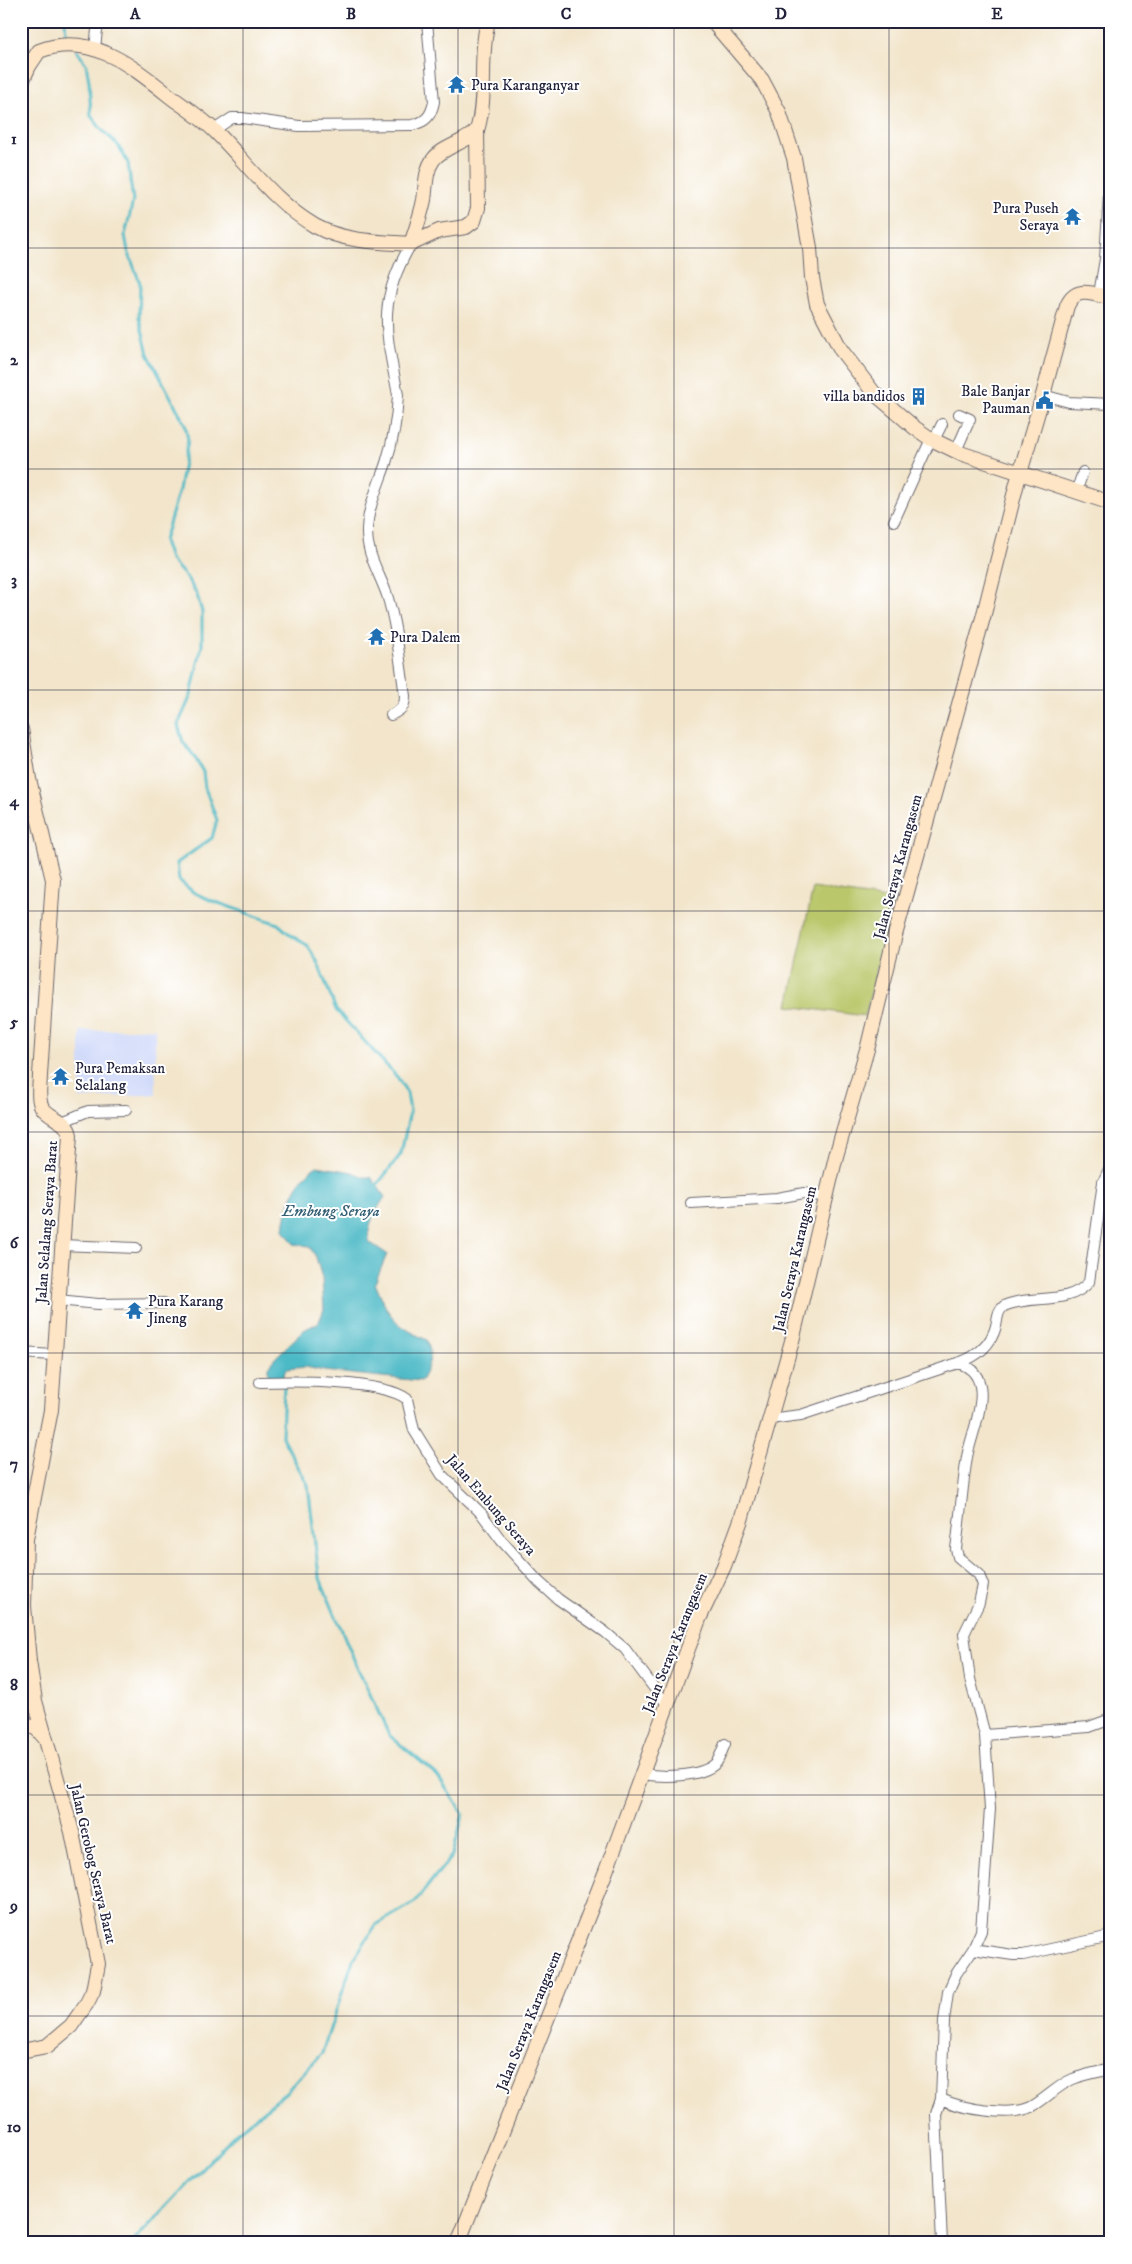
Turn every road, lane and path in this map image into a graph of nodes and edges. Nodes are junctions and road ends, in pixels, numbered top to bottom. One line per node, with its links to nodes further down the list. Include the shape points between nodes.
1 (98, 21): 5 (street)
2 (427, 21): 7 (street, via 434,102 422,123 317,127 232,118)
3 (488, 21): 8 (street)
4 (712, 21): 16 (street, via 762,80 786,129 803,202 814,288 823,318 841,350 874,393 901,409)
5 (95, 48): 6 (street, via 75,44 39,51); 7 (street, via 114,55)
6 (21, 84)
7 (214, 130): 10 (street, via 286,205 317,227 353,239)
8 (477, 130): 10 (street, via 441,150 431,162 419,222); 10 (street, via 478,208 474,221 466,227 439,231)
9 (1111, 161): 11 (street)
10 (411, 244): 23 (street, via 387,304 386,329 398,406 387,460 367,527 371,558 387,595 393,621 405,696 401,710)
11 (1105, 296): 12 (street, Jalan Seraya Karangasem, via 1084,292 1070,298)
12 (1043, 395): 13 (street, via 1069,402); 19 (street, Jalan Seraya Karangasem)
13 (1111, 404)
14 (959, 414): 17 (street, via 970,419)
15 (942, 424): 16 (street)
16 (932, 440): 17 (street); 22 (street)
17 (956, 451): 19 (street)
18 (1083, 472): 20 (street)
19 (1020, 474): 20 (street); 28 (street, Jalan Seraya Karangasem)
20 (1076, 492): 21 (street)
21 (1111, 502)
22 (894, 521)
23 (391, 715)
24 (21, 729): 26 (street, Jalan Selalang Seraya Barat, via 29,779 53,880 40,1095 43,1108)
25 (126, 1110): 26 (street, via 88,1111)
26 (62, 1122): 30 (street, Jalan Selalang Seraya Barat, via 70,1134)
27 (1111, 1165): 36 (street, via 1103,1182 1089,1282 1064,1296 1004,1306 998,1311 994,1332 983,1350)
28 (826, 1198): 29 (street, via 804,1193 777,1198); 38 (street, Jalan Seraya Karangasem, via 792,1341)
29 (691, 1203)
30 (61, 1245): 31 (street); 32 (street, Jalan Selalang Seraya Barat)
31 (136, 1248)
32 (58, 1300): 33 (street, via 98,1304); 35 (street, Jalan Selalang Seraya Barat)
33 (164, 1303)
34 (21, 1353): 35 (street)
35 (54, 1355): 39 (street, Jalan Selalang Seraya Barat, via 51,1410 24,1561 24,1606)
36 (958, 1362): 38 (street, via 801,1415); 44 (street, via 974,1372 981,1393 967,1458 956,1549 958,1557 979,1575 983,1585 979,1603 964,1634 970,1679)
37 (260, 1382): 40 (street, Jalan Embung Seraya, via 374,1387 399,1393 407,1399 414,1430 442,1475 481,1513 539,1582 625,1650)
38 (769, 1419): 40 (street, Jalan Seraya Karangasem, via 741,1520 699,1619)
39 (36, 1701): 41 (street); 45 (street, Jalan Selalang Seraya Barat)
40 (668, 1704): 47 (street, Jalan Seraya Karangasem)
41 (21, 1718)
42 (1111, 1719): 44 (street, via 1080,1728)
43 (21, 1724): 45 (street, via 36,1728)
44 (985, 1735): 49 (street, via 990,1809 983,1918)
45 (44, 1737): 50 (street, Jalan Gerobog Seraya Barat, via 72,1832 98,1964 93,1991 71,2026 47,2046)
46 (724, 1744): 47 (street, via 715,1764 699,1771 666,1777)
47 (642, 1774): 53 (street, Jalan Seraya Karangasem)
48 (1111, 1936): 49 (street, via 1023,1955)
49 (974, 1949): 52 (street, via 948,1992)
50 (21, 2051)
51 (1111, 2069): 52 (street, via 1073,2079 1022,2110 988,2110)
52 (941, 2100): 54 (street, via 936,2125)
53 (458, 2243)
54 (942, 2243)

